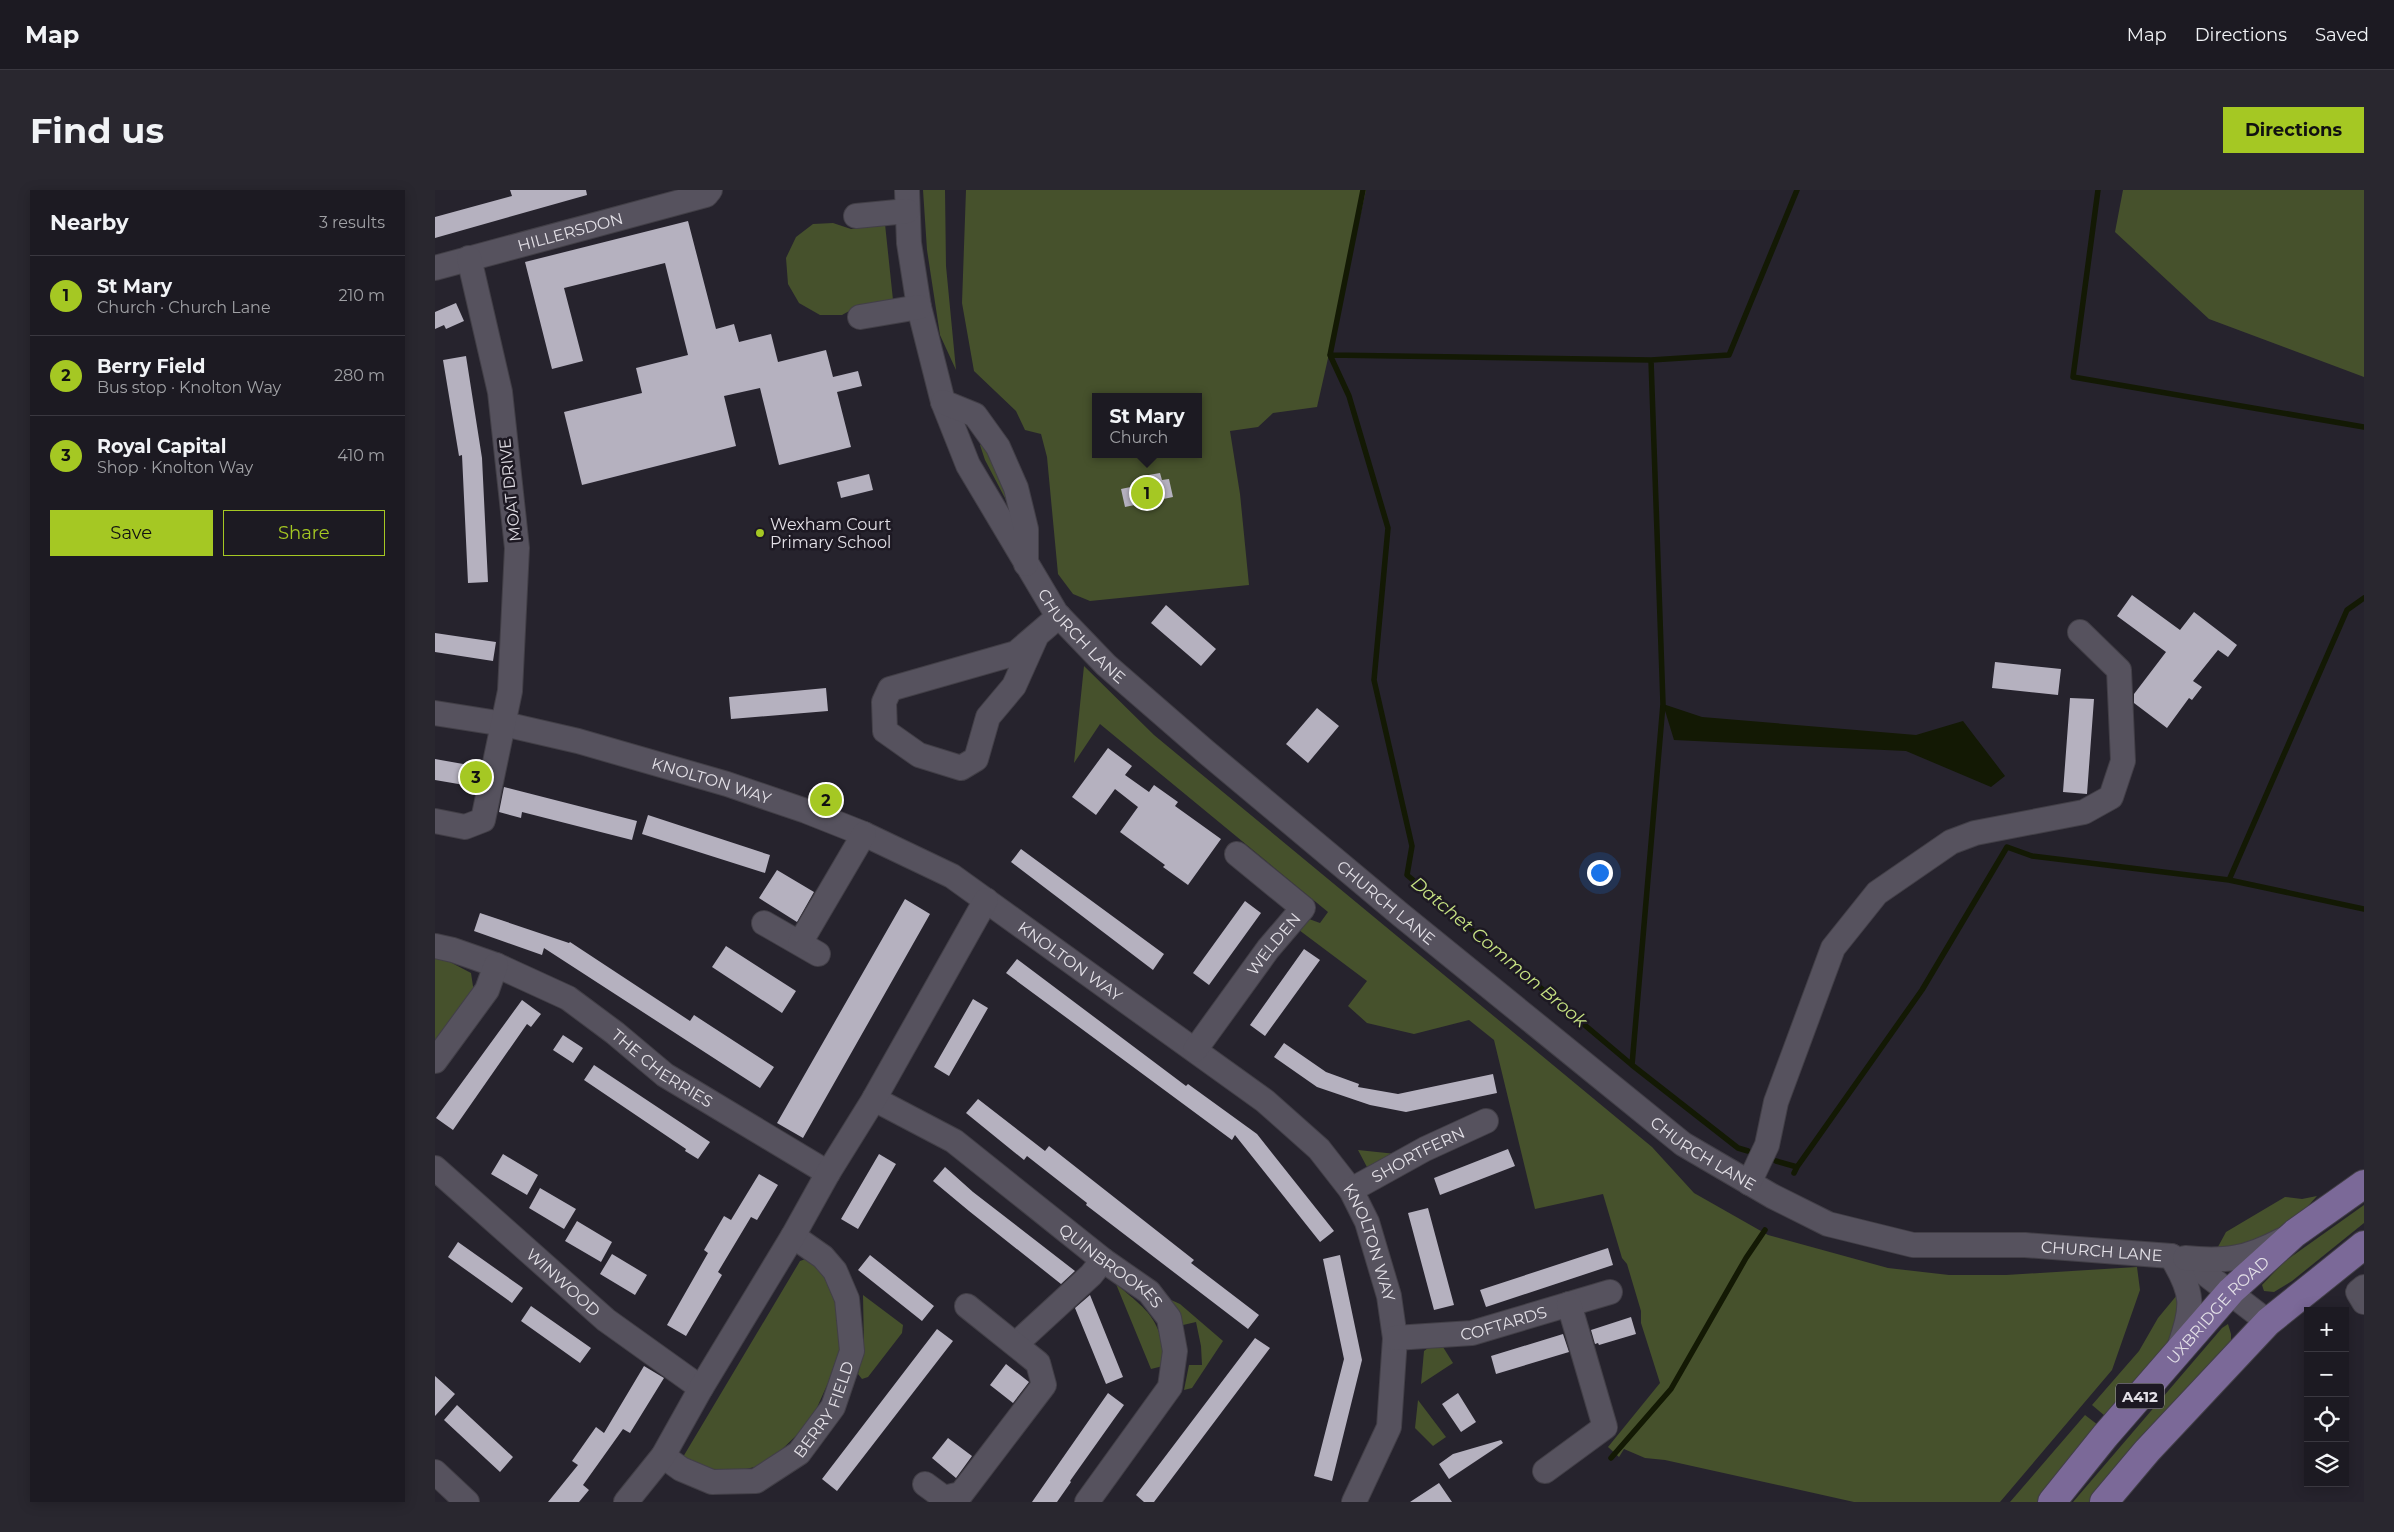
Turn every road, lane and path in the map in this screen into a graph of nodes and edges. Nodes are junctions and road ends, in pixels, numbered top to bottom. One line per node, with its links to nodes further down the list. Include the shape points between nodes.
1 (708, 192): 4 (street, HILLERSDON)
2 (907, 201): 3 (street); 6 (street, CHURCH LANE, via 909,243)
3 (856, 216)
4 (469, 258): 5 (street, HILLERSDON); 14 (street, MOAT DRIVE, via 499,392 517,548 510,691)
5 (435, 268)
6 (919, 307): 7 (street); 8 (street, CHURCH LANE)
7 (860, 317)
8 (943, 402): 9 (street, CHURCH LANE, via 968,465); 9 (street, via 975,416 998,447 1016,488 1027,528)
9 (1026, 564): 10 (street, CHURCH LANE)
10 (1059, 616): 12 (street); 28 (street, CHURCH LANE, via 1106,665 1205,751 1424,933 1683,1144)
11 (2080, 632): 28 (street, via 2119,670 2123,761 2111,796 2084,812 1975,833 1951,842 1877,893 1833,948 1776,1102 1767,1145)
12 (1036, 637): 12 (street, via 1016,653 890,689 884,702 885,731 919,754 935,760 961,768 976,759 988,717 1014,686)
13 (435, 713): 14 (street, KNOLTON WAY)
14 (505, 724): 15 (street, MOAT DRIVE, via 483,820 465,826); 16 (street, KNOLTON WAY, via 578,741 727,784)
15 (435, 821)
16 (864, 834): 18 (street, KNOLTON WAY, via 952,876); 19 (street, via 809,949)
17 (1237, 854): 22 (street, WELDEN, via 1303,908 1268,949)
18 (986, 900): 22 (street, KNOLTON WAY); 24 (street)
19 (763, 923)
20 (435, 946): 21 (street, THE CHERRIES)
21 (496, 965): 23 (street, via 487,990); 27 (street, THE CHERRIES, via 568,998 665,1075)
22 (1195, 1050): 30 (street, KNOLTON WAY, via 1265,1101 1319,1149)
23 (435, 1061)
24 (874, 1099): 27 (street); 35 (street, QUINBROOKES, via 954,1141)
25 (1486, 1121): 30 (street, SHORTFERN, via 1425,1149)
26 (435, 1168): 46 (street, WINWOOD, via 606,1320)
27 (828, 1173): 32 (street)
28 (1749, 1183): 34 (street, CHURCH LANE, via 1828,1224 1913,1245 2025,1245)
29 (2364, 1184): 31 (main road, UXBRIDGE ROAD / A412)
30 (1351, 1190): 43 (street, KNOLTON WAY, via 1367,1222 1389,1296)
31 (2295, 1233): 34 (street, CHURCH LANE, via 2240,1258 2215,1261); 38 (main road, UXBRIDGE ROAD / A412)
32 (793, 1236): 46 (street); 47 (street, BERRY FIELD, via 823,1257 835,1271 847,1299 852,1351 833,1407 799,1453 757,1481 712,1482 681,1469)
33 (2364, 1245): 42 (main road, A412)
34 (2171, 1256): 38 (street, CHURCH LANE, via 2203,1272); 45 (street, CHURCH LANE, via 2185,1279 2189,1299 2189,1319)
35 (1103, 1260): 44 (street); 53 (street, QUINBROOKES, via 1149,1292 1169,1318 1175,1351 1170,1387)
36 (2364, 1287): 39 (street, via 2358,1292)
37 (1610, 1292): 40 (street, COFTARDS)
38 (2231, 1292): 42 (street, CHURCH LANE); 45 (main road, UXBRIDGE ROAD / A412)
39 (2364, 1302)
40 (1569, 1304): 43 (street, COFTARDS, via 1472,1333); 48 (street, via 1605,1427)
41 (967, 1306): 44 (street)
42 (2268, 1322): 56 (main road, A412, via 2147,1451)
43 (1395, 1338): 54 (street, KNOLTON WAY, via 1389,1427)
44 (1016, 1344): 50 (street, via 1038,1362 1044,1385 961,1494 944,1498)
45 (2178, 1353): 55 (main road, UXBRIDGE ROAD / A412)
46 (701, 1388): 47 (street)
47 (663, 1456): 52 (street)
48 (1545, 1471)
49 (435, 1472): 51 (street)
50 (925, 1484)
51 (467, 1502)
52 (626, 1502)
53 (1087, 1502)
54 (1355, 1502)
55 (2052, 1502)
56 (2104, 1502)

